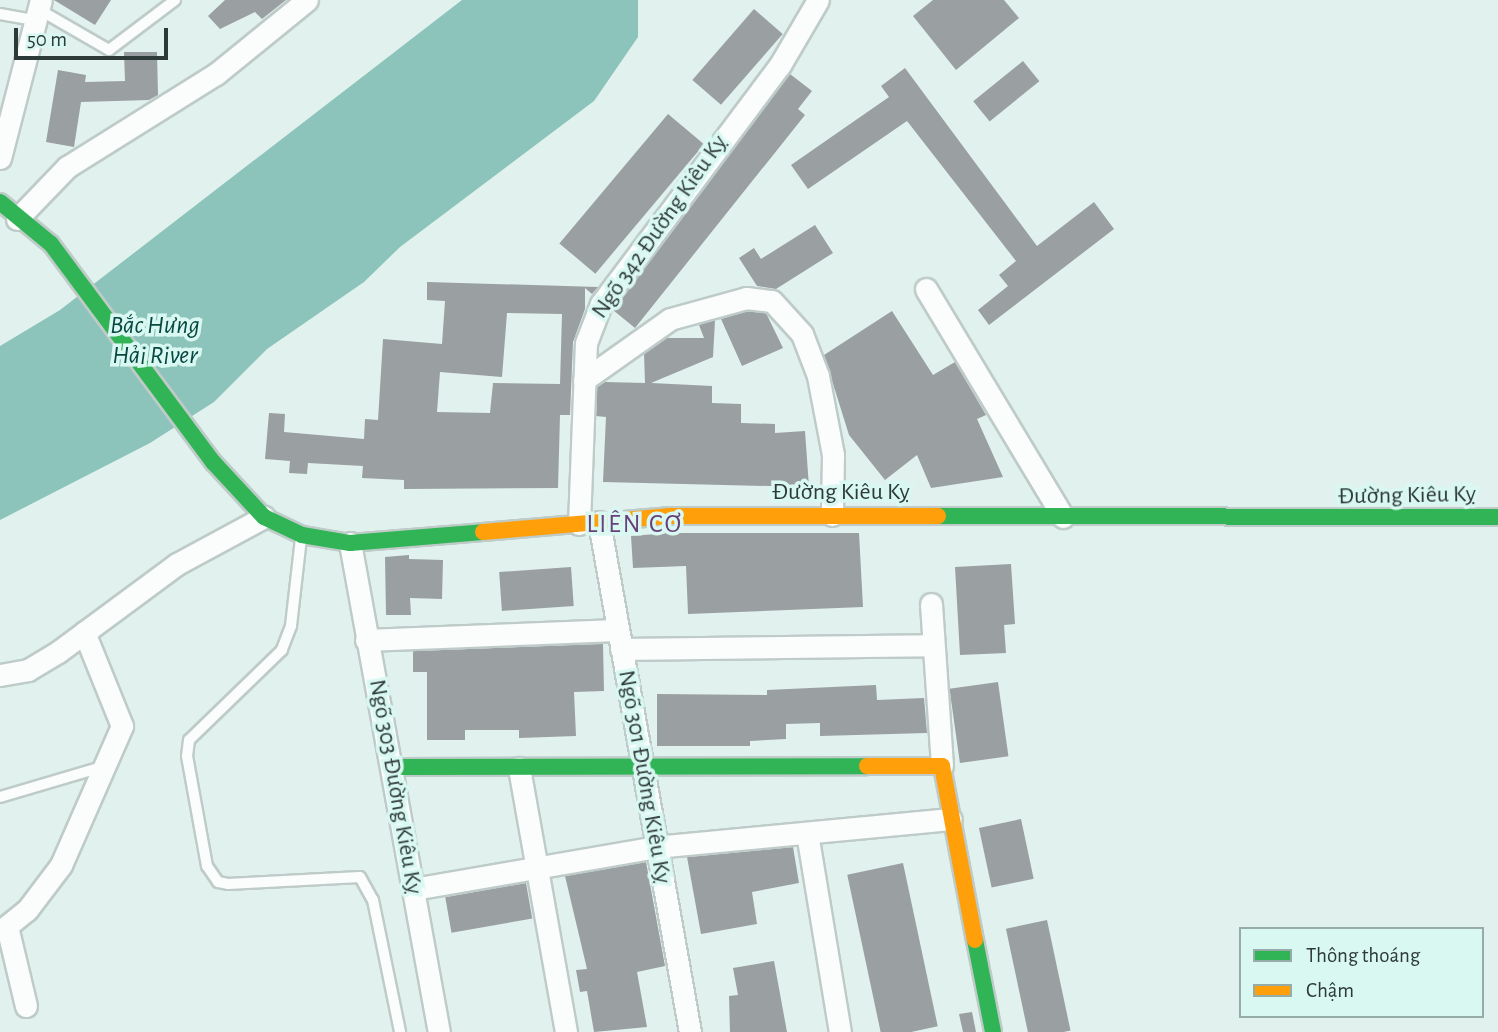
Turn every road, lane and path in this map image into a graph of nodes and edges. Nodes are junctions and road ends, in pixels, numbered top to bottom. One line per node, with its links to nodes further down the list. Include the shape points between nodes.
1 (175, 0): 4 (lane, via 109,50)
2 (307, 0): 8 (street, via 216,74 67,167)
3 (818, 0): 10 (street, Ngõ 342 Đường Kiêu Kỵ, via 780,65 601,304 586,343)
4 (38, 10): 5 (lane); 6 (street)
5 (0, 14)
6 (0, 158)
7 (0, 202): 8 (main road)
8 (18, 219): 12 (main road, Đường Kiêu Kỵ, via 51,244 214,462)
9 (926, 289): 13 (street)
10 (584, 380): 11 (street, via 670,319 746,298 772,301 802,334 822,389 832,455); 15 (street, Ngõ 342 Đường Kiêu Kỵ)
11 (832, 516): 13 (main road, Đường Kiêu Kỵ); 15 (main road, Đường Kiêu Kỵ)
12 (264, 517): 16 (main road, Đường Kiêu Kỵ); 19 (street, via 177,564)
13 (1063, 517): 14 (main road, Đường Kiêu Kỵ)
14 (1498, 517)
15 (589, 523): 17 (main road, Đường Kiêu Kỵ); 21 (street, Ngõ 301 Đường Kiêu Kỵ)
16 (302, 535): 17 (main road, Đường Kiêu Kỵ); 36 (lane, via 291,626 282,650 189,740 187,756 207,866 218,882 228,884 360,877 373,900)
17 (350, 543): 20 (street, Ngõ 303 Đường Kiêu Kỵ)
18 (931, 604): 22 (street)
19 (84, 632): 23 (street, via 28,670); 24 (street, via 122,726)
20 (366, 640): 21 (street); 26 (street, Ngõ 303 Đường Kiêu Kỵ)
21 (619, 640): 22 (street); 28 (street, Ngõ 301 Đường Kiêu Kỵ)
22 (933, 645): 25 (street)
23 (0, 674)
24 (108, 765): 29 (lane); 35 (street, via 61,865 27,910 7,926)
25 (942, 766): 28 (main road); 30 (main road)
26 (394, 767): 27 (main road); 34 (street, Ngõ 303 Đường Kiêu Kỵ)
27 (519, 768): 28 (main road); 33 (street)
28 (641, 771): 32 (street, Ngõ 301 Đường Kiêu Kỵ)
29 (0, 797)
30 (951, 819): 31 (street); 41 (main road)
31 (807, 833): 32 (street); 40 (street)
32 (655, 847): 33 (street); 39 (street, Ngõ 301 Đường Kiêu Kỵ)
33 (537, 869): 34 (street); 38 (street)
34 (414, 889): 37 (street, Ngõ 303 Đường Kiêu Kỵ)
35 (26, 1006)
36 (400, 1032)
37 (439, 1032)
38 (566, 1032)
39 (690, 1032)
40 (840, 1032)
41 (993, 1032)

